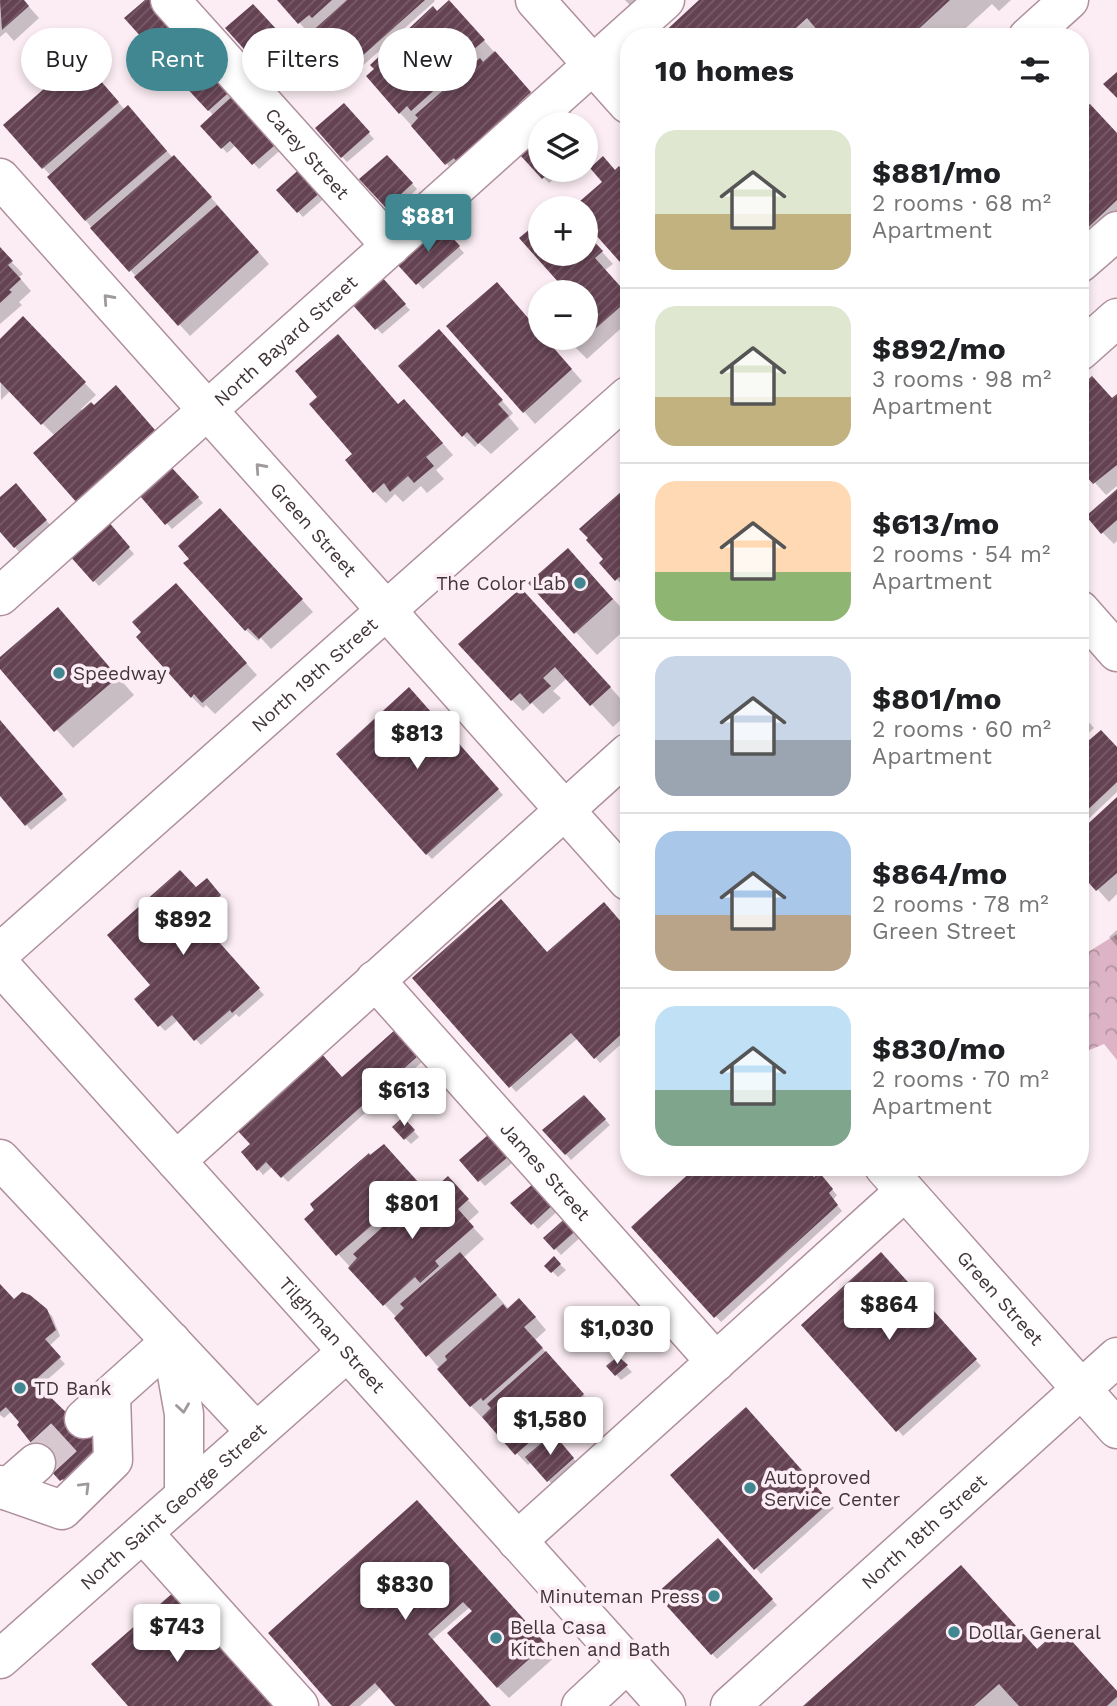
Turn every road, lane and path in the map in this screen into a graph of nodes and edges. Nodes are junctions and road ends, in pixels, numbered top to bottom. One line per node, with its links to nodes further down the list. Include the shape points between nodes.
1 (170, 0): 12 (street, Carey Street)
2 (536, 0): 8 (street)
3 (665, 0): 5 (street, North Bayard Street)
4 (1069, 0): 6 (street)
5 (634, 28)
6 (1038, 28)
7 (620, 41): 8 (street, North Bayard Street)
8 (593, 65): 9 (street); 12 (street, North Bayard Street)
9 (620, 95)
10 (0, 178): 17 (street, Green Street, one-way to 10)
11 (1117, 231): 13 (street)
12 (391, 246): 17 (street, North Bayard Street)
13 (1089, 255)
14 (1117, 318): 15 (street)
15 (1089, 343)
16 (620, 403): 19 (street, North 19th Street)
17 (207, 409): 18 (street, North Bayard Street); 19 (street, Green Street, one-way to 17)
18 (5, 582)
19 (387, 611): 23 (street, Green Street); 25 (street, North 19th Street)
20 (1089, 620): 21 (street)
21 (1117, 652)
22 (620, 760): 23 (street)
23 (564, 809): 24 (street, Green Street); 27 (street)
24 (620, 872)
25 (0, 953)
26 (0, 965): 29 (street, Tilghman Street)
27 (375, 980): 29 (street); 34 (street, James Street)
28 (0, 1159): 31 (street)
29 (176, 1161): 32 (street, Tilghman Street)
30 (894, 1179): 34 (street); 35 (street, Green Street)
31 (171, 1341): 37 (street); 39 (street, one-way to 31, via 62,1510 113,1460 98,1407); 40 (street, one-way to 40, via 184,1414)
32 (347, 1352): 37 (street, North Saint George Street); 42 (street, Tilghman Street)
33 (1117, 1357): 35 (street, North 18th Street)
34 (716, 1362): 42 (street)
35 (1081, 1389): 36 (street, Green Street); 48 (street, North 18th Street)
36 (1117, 1429)
37 (256, 1432): 40 (street, North Saint George Street)
38 (36, 1463): 39 (street)
39 (2, 1488)
40 (184, 1496): 41 (street, North Saint George Street)
41 (143, 1533): 43 (street, North Saint George Street); 45 (street)
42 (517, 1541): 44 (street, Tilghman Street)
43 (0, 1660)
44 (627, 1663): 46 (street); 47 (street, Tilghman Street)
45 (299, 1706)
46 (581, 1706)
47 (666, 1706)
48 (730, 1706)

